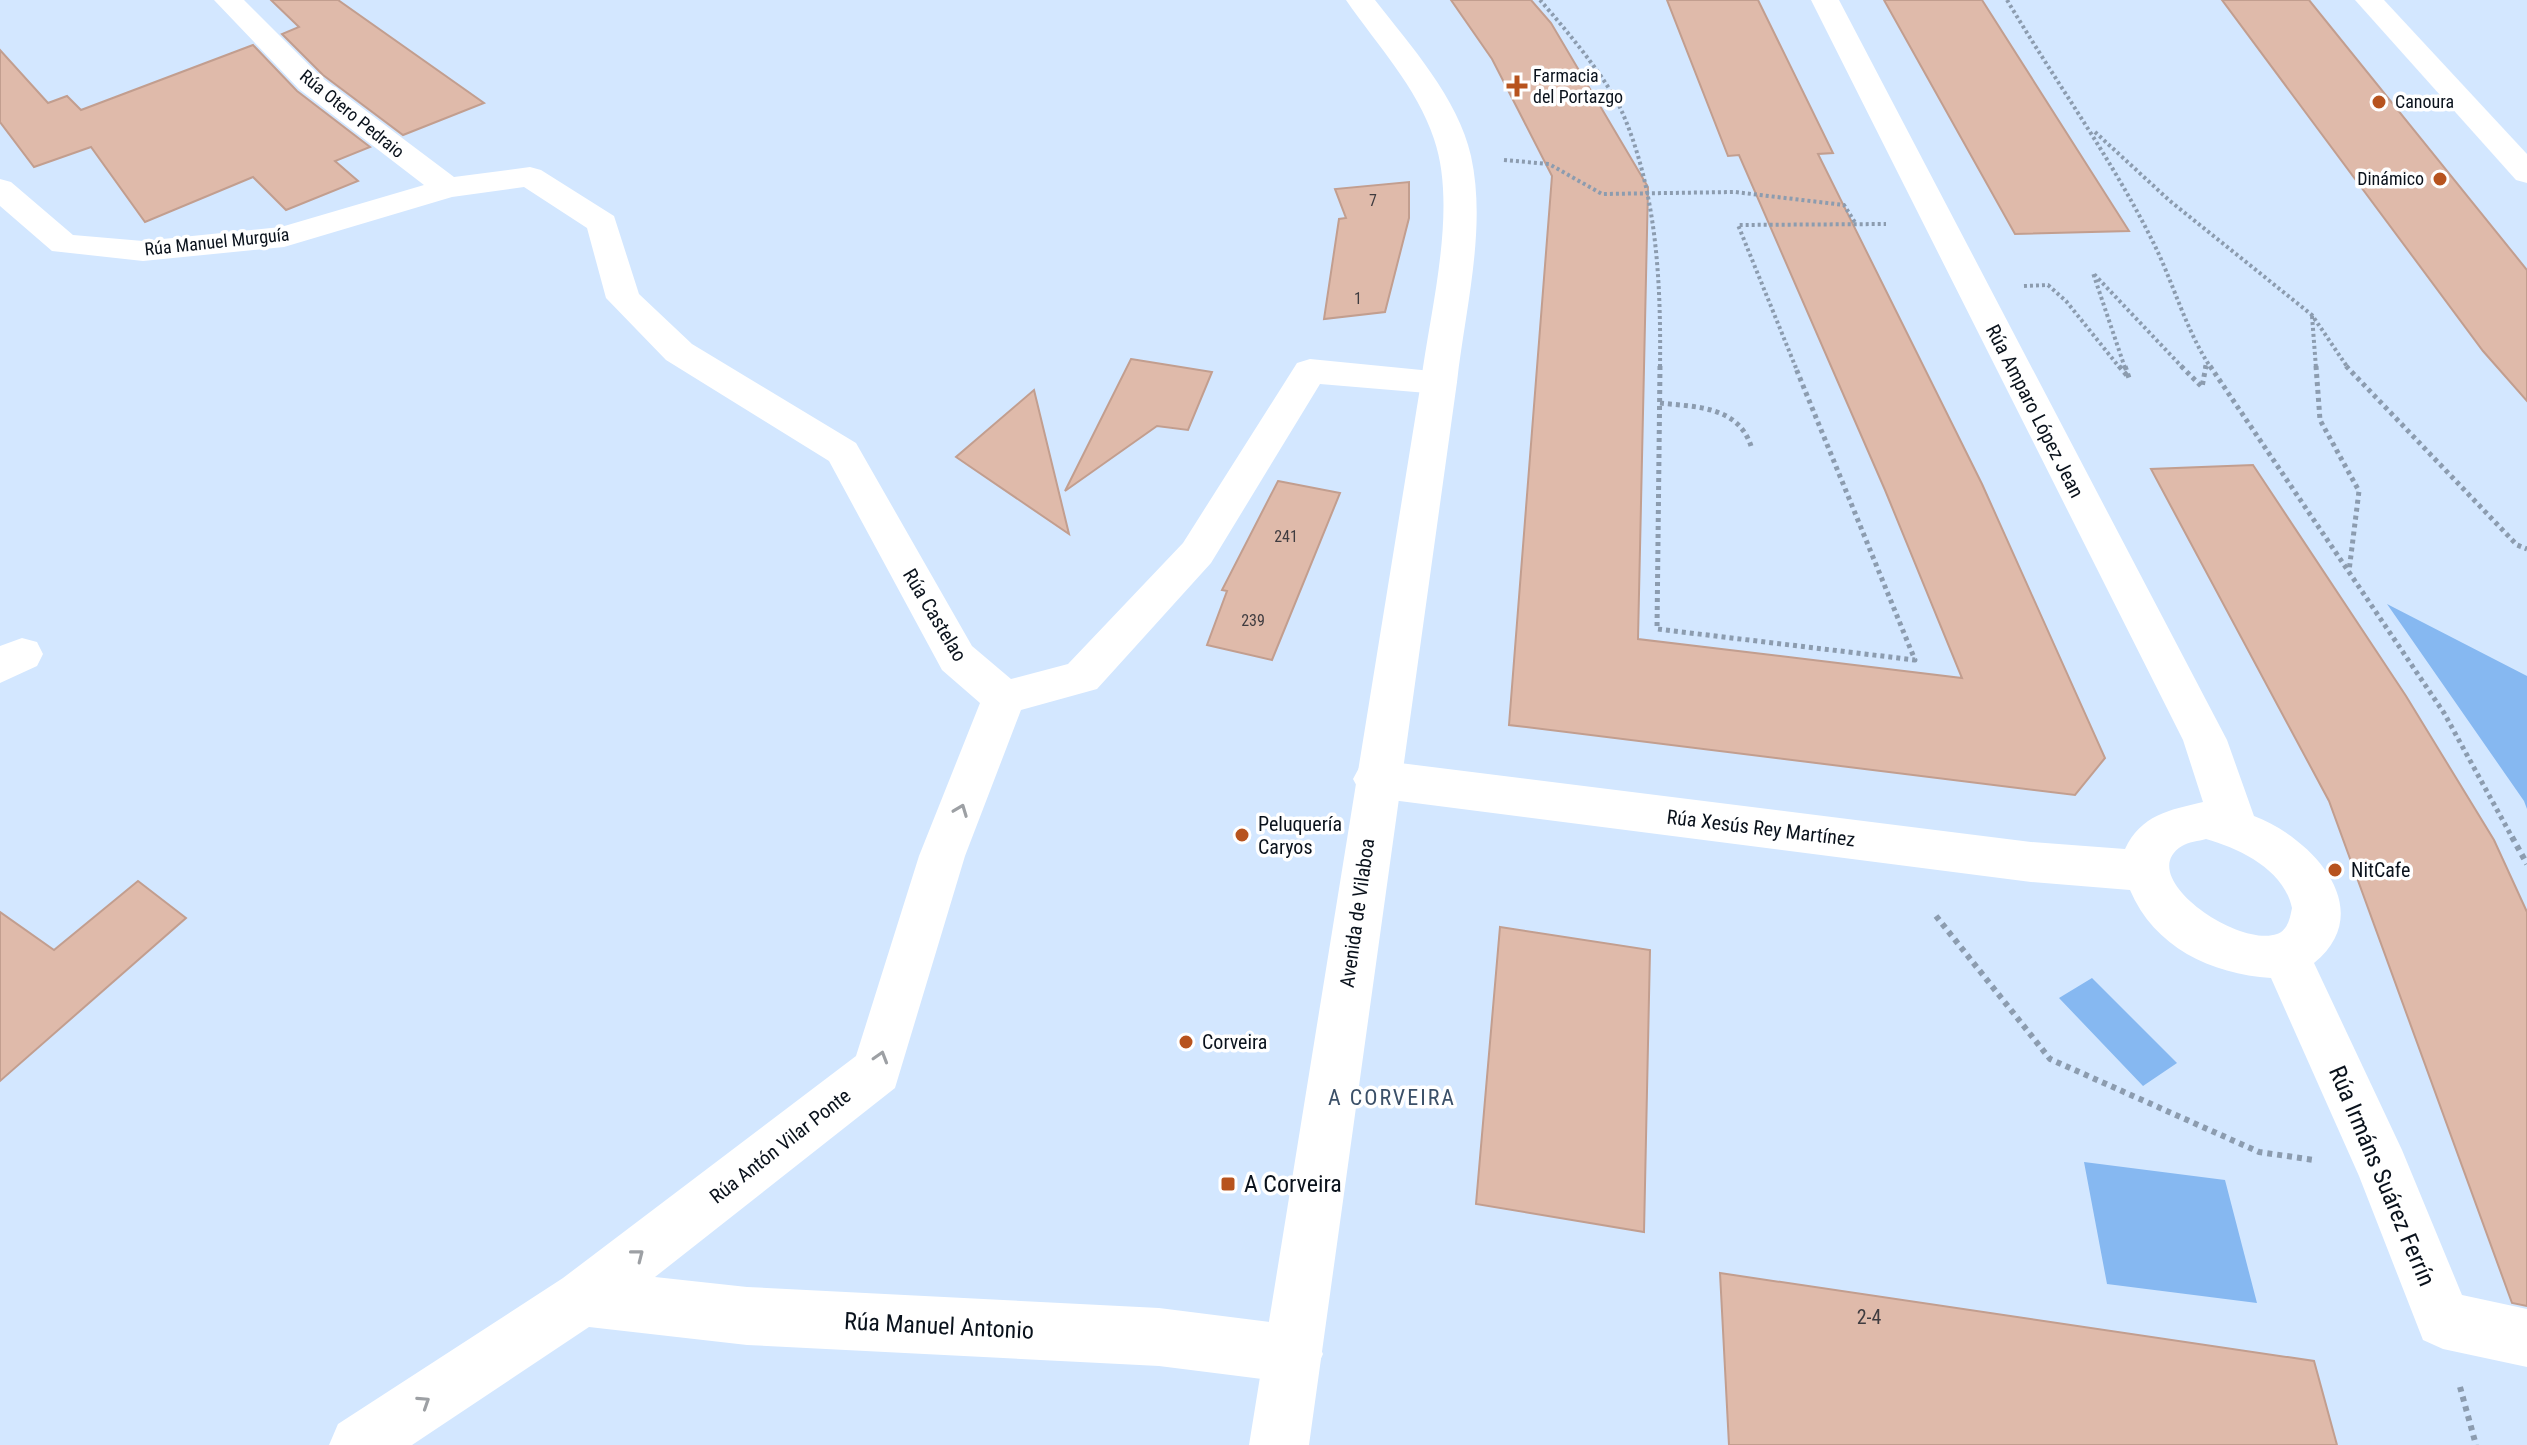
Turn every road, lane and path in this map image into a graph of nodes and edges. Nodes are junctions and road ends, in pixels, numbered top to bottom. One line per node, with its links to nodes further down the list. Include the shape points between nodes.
1 (228, 0): 10 (main road, Rúa Otero Pedraio, via 310,83)
2 (1360, 0): 20 (main road, Avenida de Vilaboa, via 1442,120 1455,156 1458,206)
3 (1540, 0): 12 (path, via 1622,112)
4 (1825, 0): 14 (main road, Rúa Amparo López Jean)
5 (2007, 0): 7 (path, via 2064,96)
6 (2369, 0): 9 (main road)
7 (2090, 128): 18 (path, via 2170,201); 19 (path, via 2152,240)
8 (1549, 164): 12 (path, via 1602,194)
9 (2527, 173)
10 (448, 188): 13 (main road, Rúa Manuel Murguía, via 284,237 143,251 64,244); 25 (main road, Rúa Castelao, via 530,177 602,223 623,298 679,352 843,452 957,658)
11 (0, 189): 13 (main road, Rúa Manuel Murguía)
12 (1650, 194): 15 (path, via 1735,192 1844,205); 21 (path, via 1661,310)
13 (32, 216): 16 (main road)
14 (1938, 223): 15 (path); 17 (main road, Rúa Amparo López Jean)
15 (1856, 224): 21 (path, via 1738,225 1915,660 1657,629)
16 (0, 233)
17 (1971, 288): 19 (path, via 2048,285 2129,378 2093,273 2202,387); 27 (main road, Rúa Amparo López Jean, via 2205,740)
18 (2312, 315): 23 (path, via 2345,364 2517,545); 24 (path, via 2320,420 2359,491)
19 (2206, 360): 24 (path)
20 (1439, 382): 25 (main road, via 1310,371 1197,553 1082,677); 26 (main road, Avenida de Vilaboa)
21 (1660, 403): 22 (path, via 1711,409 1737,419 1749,430)
22 (1751, 446)
23 (2527, 549)
24 (2349, 572): 28 (path, via 2444,713)
25 (1004, 698): 33 (main road, Rúa Antón Vilar Ponte, one-way to 25, via 877,1071 942,856)
26 (1376, 779): 29 (main road, Rúa Xesús Rey Martínez, via 2031,862); 35 (main road, Avenida de Vilaboa)
27 (2234, 826): 29 (main road, via 2206,820 2180,823 2161,833 2148,849); 31 (main road, via 2267,841 2294,864 2312,891 2316,918 2307,940)
28 (2527, 864)
29 (2146, 871): 31 (main road, via 2152,891 2185,930 2235,954)
30 (1936, 916): 32 (path, via 2050,1059 2259,1152)
31 (2285, 955): 32 (main road, Rúa Irmáns Suárez Ferrín)
32 (2383, 1169): 34 (main road, Rúa Irmáns Suárez Ferrín, via 2443,1320)
33 (583, 1298): 35 (main road, Rúa Manuel Antonio, via 747,1316 1159,1337); 36 (main road, Rúa Antón Vilar Ponte, one-way to 33)
34 (2527, 1338)
35 (1294, 1354): 37 (main road, Avenida de Vilaboa)
36 (359, 1445)
37 (1279, 1445)

